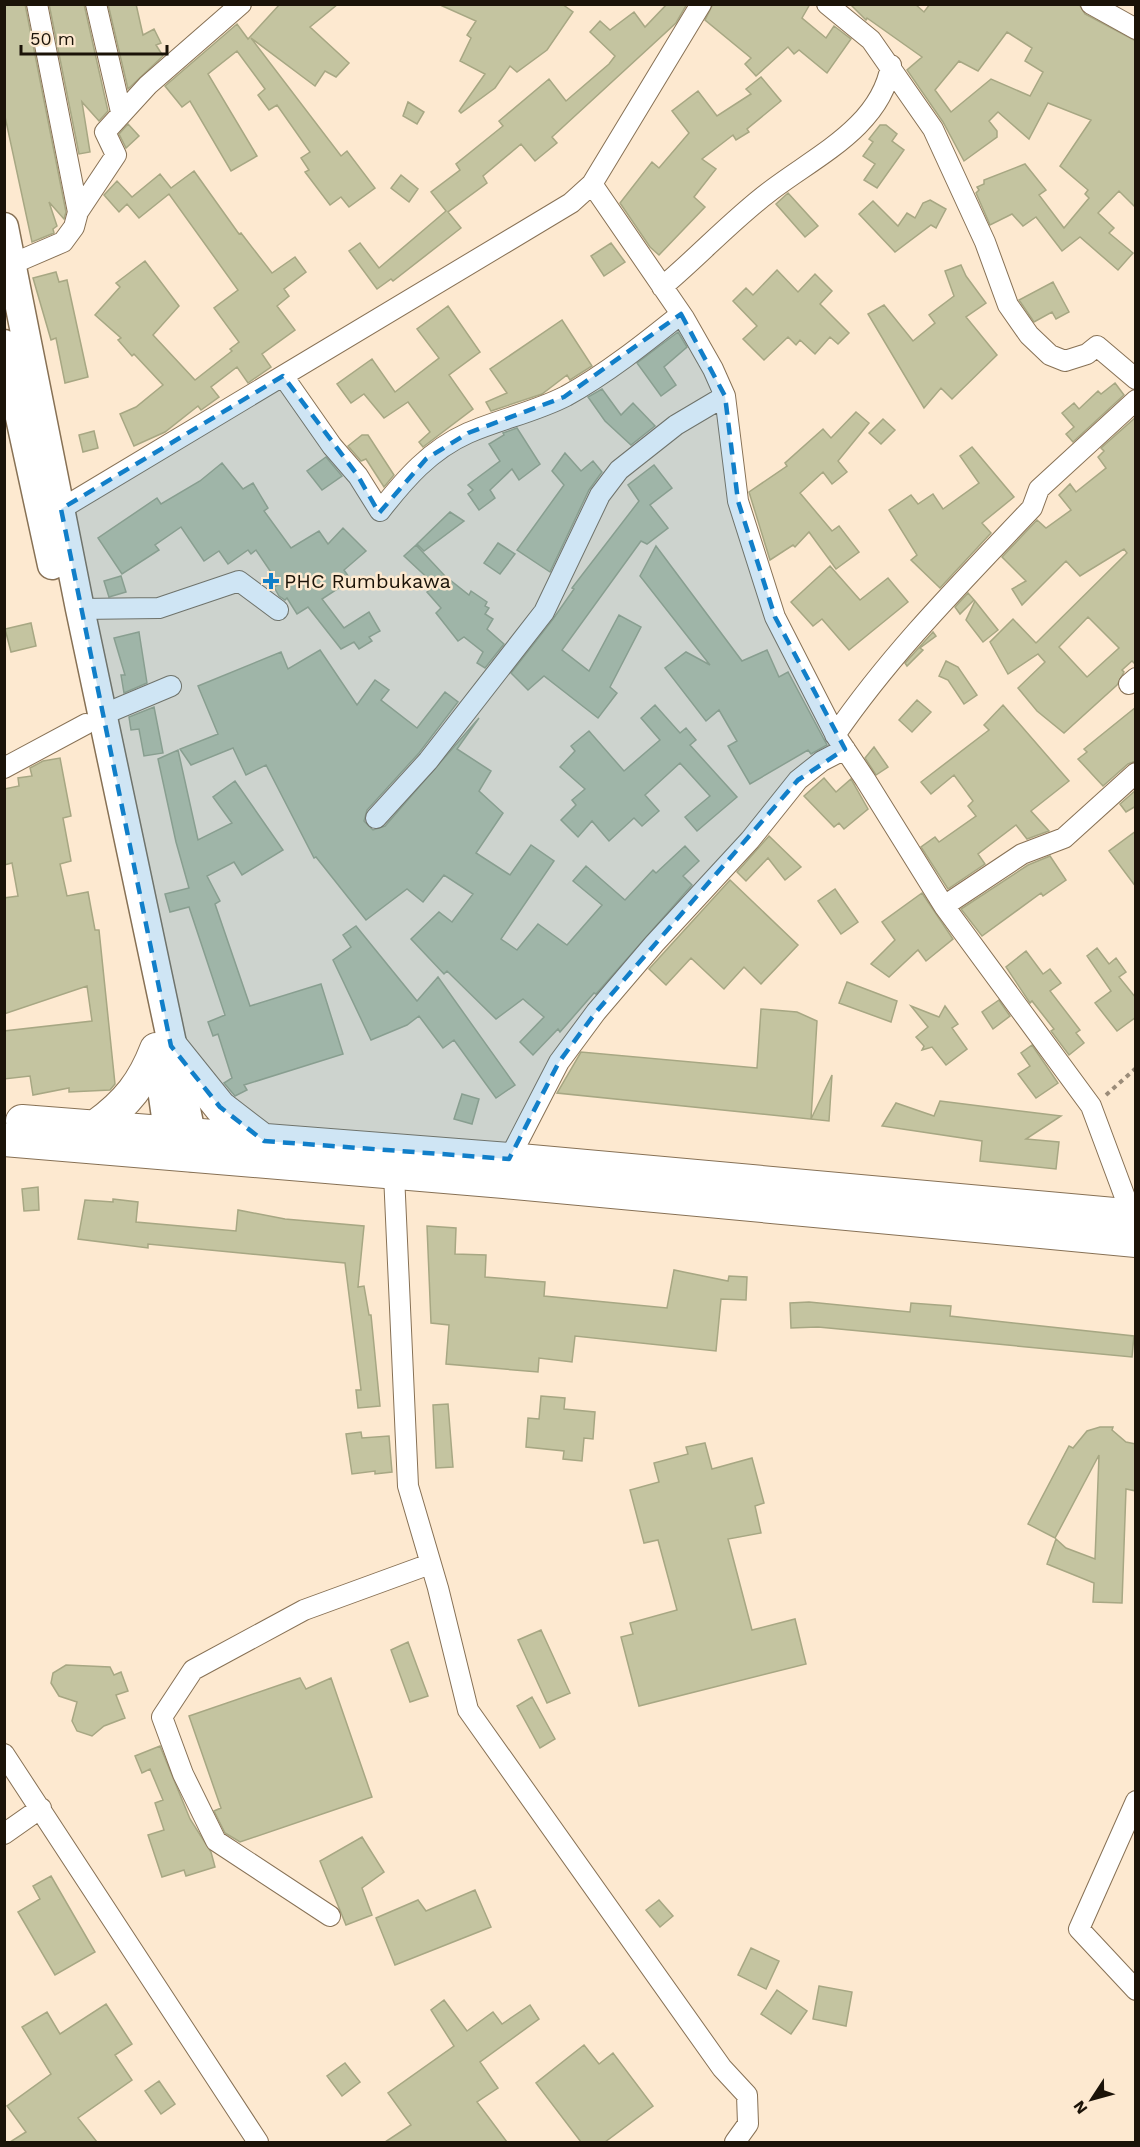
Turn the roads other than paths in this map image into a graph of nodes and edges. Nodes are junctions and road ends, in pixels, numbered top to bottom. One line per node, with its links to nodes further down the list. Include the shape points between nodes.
1 (37, 4): 11 (street)
2 (96, 4): 9 (street)
3 (241, 4): 9 (street)
4 (701, 4): 10 (street)
5 (827, 4): 8 (street, via 871,40)
6 (1091, 4): 7 (street)
7 (1136, 29)
8 (891, 65): 14 (street, via 879,98 861,121 834,147 770,191); 18 (street, via 933,129 985,242 1008,304 1029,335 1050,355 1065,361 1097,346)
9 (121, 112): 11 (street, via 105,132 116,155)
10 (592, 184): 14 (street); 17 (street, via 571,203)
11 (78, 212): 13 (street, via 74,227 63,242)
12 (4, 227): 13 (main road)
13 (12, 264): 21 (main road)
14 (662, 287): 15 (street)
15 (681, 314): 17 (street, via 579,388 536,409 468,433 426,459 405,478 380,511); 19 (street)
16 (4, 344): 25 (main road)
17 (283, 376): 21 (street)
18 (1136, 379)
19 (725, 396): 26 (street, via 738,501 775,617); 29 (street, via 676,425 620,470 600,495 544,612 428,762)
20 (1136, 400): 26 (street, via 1039,489 1032,508 926,619 864,692)
21 (61, 509): 22 (main road)
22 (80, 609): 23 (street, via 159,608 239,581); 25 (main road)
23 (278, 610)
24 (171, 686): 25 (street)
25 (94, 720): 27 (street); 31 (main road)
26 (840, 742): 30 (street); 37 (street, via 798,780 750,840 596,1012 560,1062)
27 (4, 768)
28 (1136, 773): 30 (street, via 1064,837 1022,854)
29 (376, 818)
30 (944, 906): 39 (street, via 1090,1106)
31 (164, 1047): 33 (main road, via 135,1092); 35 (main road, via 220,1107); 36 (main road)
32 (4, 1120): 33 (main road)
33 (98, 1125): 36 (main road)
34 (4, 1140): 36 (main road)
35 (264, 1141): 36 (main road); 37 (main road)
36 (180, 1144): 38 (main road)
37 (509, 1159): 39 (main road)
38 (394, 1174): 39 (main road); 40 (street, via 408,1486)
39 (1134, 1224)
40 (430, 1563): 45 (street, via 304,1610 193,1670 162,1717 183,1774 216,1841); 48 (street, via 468,1710 722,2068 747,2095 748,2124)
41 (4, 1754): 43 (street)
42 (1136, 1801): 46 (street, via 1079,1929)
43 (41, 1809): 44 (street); 47 (street)
44 (4, 1834)
45 (330, 1916)
46 (1136, 1990)
47 (258, 2142)
48 (735, 2142)

